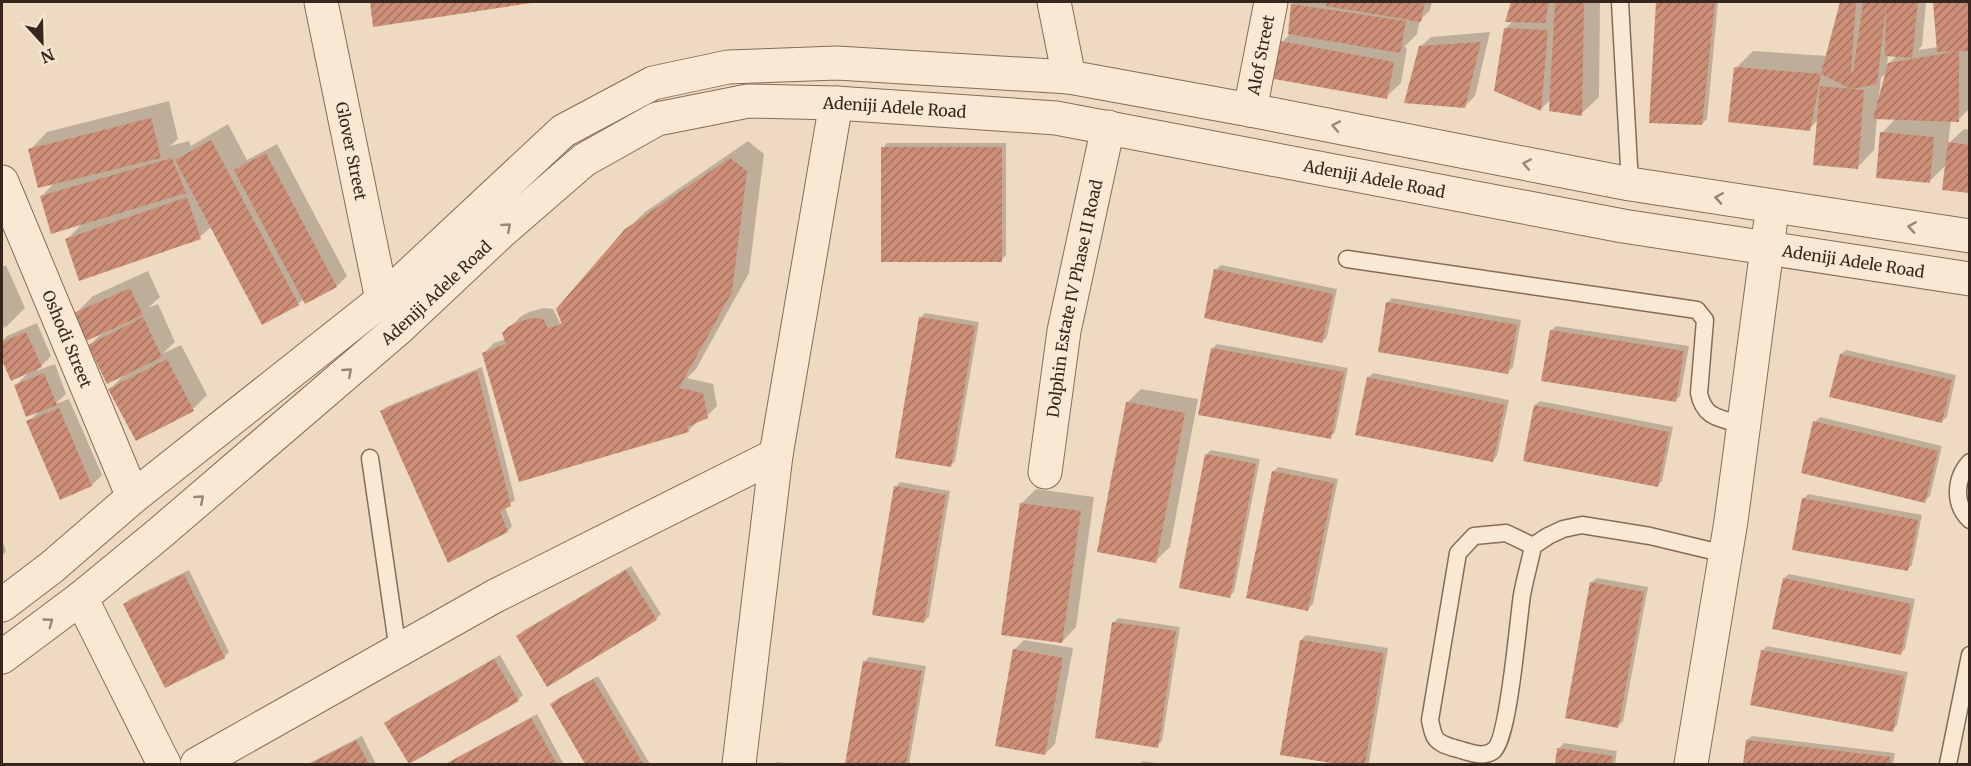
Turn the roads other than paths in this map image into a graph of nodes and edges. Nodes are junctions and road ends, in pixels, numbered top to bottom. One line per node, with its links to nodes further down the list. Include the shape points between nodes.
1 (321, 2): 16 (street, Glover Street)
2 (1054, 2): 5 (street)
3 (1271, 2): 7 (street, Alof Street)
4 (1620, 2): 10 (lane)
5 (1069, 77): 7 (street, Adeniji Adele Road); 16 (street, Adeniji Adele Road, via 837,63 728,67 653,83 563,131)
6 (836, 103): 8 (street, Adeniji Adele Road, via 1056,118); 18 (street); 26 (street, Adeniji Adele Road, one-way to 6, via 399,328 584,160 657,119 748,101)
7 (1250, 110): 10 (street, Adeniji Adele Road, one-way to 7)
8 (1108, 127): 13 (street, Adeniji Adele Road, via 1623,226); 21 (street, Dolphin Estate IV Phase II Road, via 1064,331)
9 (2, 182): 22 (street, Oshodi Street)
10 (1630, 184): 11 (street, Adeniji Adele Road, one-way to 10)
11 (1773, 206): 12 (street, Adeniji Adele Road, one-way to 11); 13 (street)
12 (1970, 236)
13 (1767, 248): 15 (street, Adeniji Adele Road); 17 (street)
14 (1347, 259): 17 (lane, via 1697,310 1705,320 1701,404 1712,416)
15 (1970, 279)
16 (382, 300): 22 (street, Adeniji Adele Road)
17 (1743, 425): 25 (street)
18 (776, 455): 28 (street, via 495,596); 33 (street)
19 (370, 458): 28 (lane)
20 (1970, 462): 23 (lane, via 1958,483 1958,500)
21 (1045, 472)
22 (133, 496): 27 (street, Adeniji Adele Road)
23 (1970, 520)
24 (1533, 546): 24 (lane, via 1499,745 1482,755 1441,744 1434,737 1430,720 1458,553 1474,536 1506,533); 25 (lane, via 1563,529 1582,525)
25 (1725, 554): 34 (street)
26 (81, 598): 30 (street, Adeniji Adele Road, one-way to 26); 31 (street)
27 (2, 605)
28 (398, 651): 32 (street)
29 (1970, 655): 35 (lane)
30 (2, 657)
31 (164, 765)
32 (197, 765)
33 (739, 765)
34 (1691, 765)
35 (1948, 765)

